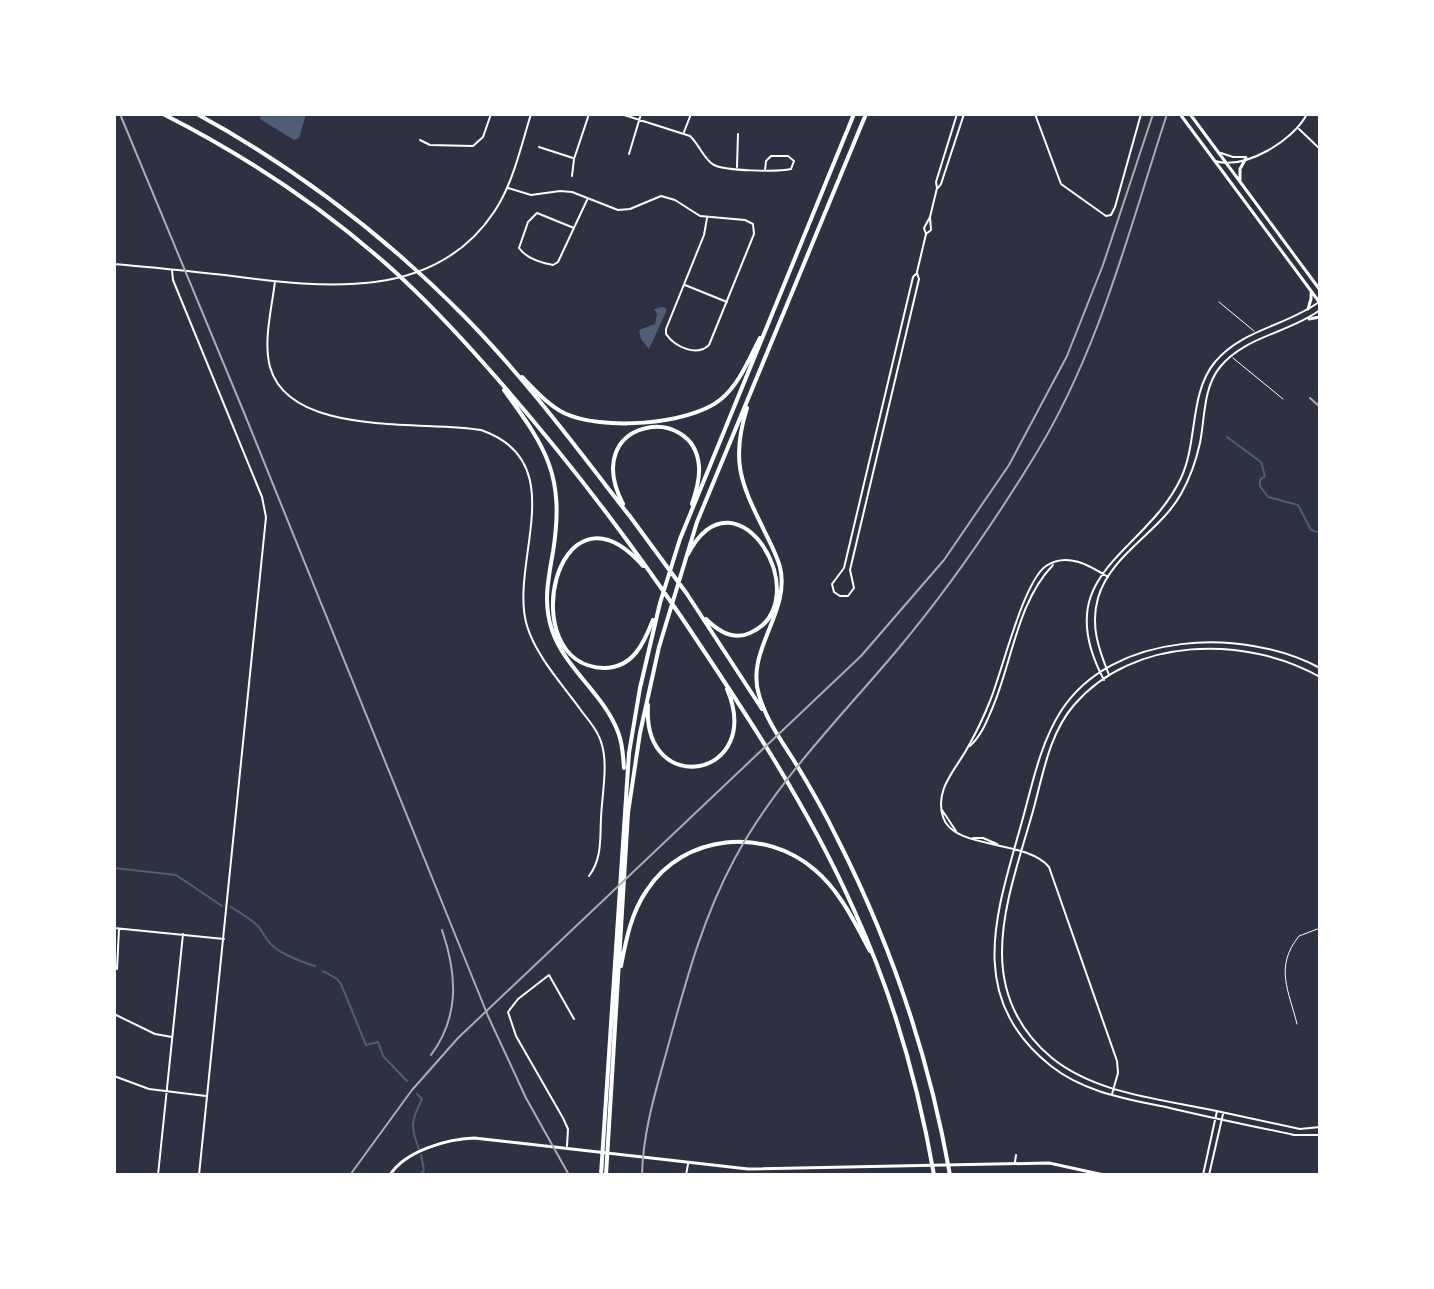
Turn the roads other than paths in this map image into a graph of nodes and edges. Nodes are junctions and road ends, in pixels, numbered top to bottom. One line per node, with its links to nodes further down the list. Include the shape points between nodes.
1 (163, 114): 59 (highway, via 298,194 390,267)
2 (197, 114): 58 (highway, via 268,155 361,223 446,298)
3 (491, 114): 22 (street, via 483,137 473,146)
4 (531, 114): 35 (street)
5 (589, 114): 28 (street)
6 (621, 114): 18 (street)
7 (641, 114): 18 (street)
8 (691, 114): 20 (street)
9 (854, 114): 54 (highway)
10 (957, 114): 36 (street)
11 (964, 114): 36 (street)
12 (1035, 114): 13 (street, via 1061,184 1106,216 1115,207)
13 (1141, 114)
14 (1180, 114): 29 (main road)
15 (1190, 114): 25 (main road)
16 (1307, 114): 19 (street)
17 (865, 115): 60 (highway)
18 (639, 120): 20 (street); 26 (street)
19 (1298, 129): 24 (street); 27 (street, via 1275,148)
20 (684, 133): 31 (street, via 698,143 710,163)
21 (738, 134): 31 (street)
22 (420, 140)
23 (539, 147): 28 (street)
24 (1320, 149)
25 (1218, 151): 27 (street); 30 (main road)
26 (629, 154)
27 (1249, 157): 30 (street); 34 (main road, via 1240,169)
28 (574, 159): 33 (street)
29 (1215, 161): 30 (street); 46 (main road)
30 (1226, 163): 34 (main road)
31 (737, 168): 32 (street)
32 (765, 170): 32 (street, via 787,171 794,161 771,156)
33 (572, 176)
34 (1241, 183): 45 (main road)
35 (507, 187): 37 (street, via 531,195 572,192); 43 (street, via 481,229 426,268 348,286)
36 (937, 188): 42 (street)
37 (587, 199): 38 (street, via 618,210 669,197); 39 (street)
38 (707, 218): 44 (street); 47 (street, via 749,221 754,229)
39 (574, 228): 39 (street, via 553,265 519,248 537,213)
40 (114, 264): 41 (street)
41 (172, 270): 43 (street); 87 (street, via 265,510)
42 (917, 273): 42 (street, via 844,568 833,581 840,596 854,588 850,570)
43 (275, 281): 82 (street, via 269,360 286,394 299,404 355,420 481,430 511,448 525,468 534,506 523,597 527,627 598,734 603,753 599,858)
44 (684, 284): 47 (street); 47 (street, via 666,334 696,352 709,345)
45 (1320, 288)
46 (1309, 289): 49 (main road); 50 (main road)
47 (727, 302)
48 (1219, 302): 55 (lane)
49 (1320, 302): 50 (street)
50 (1308, 309): 55 (street)
51 (1320, 310): 53 (street)
52 (1320, 317): 53 (main road)
53 (1309, 319): 57 (street)
54 (769, 322): 58 (highway, via 727,394 705,409 677,418 613,422 575,417 549,403); 63 (highway)
55 (1256, 333): 56 (street)
56 (1225, 352): 57 (lane); 65 (street, via 1202,387 1189,454 1174,491)
57 (1231, 356): 61 (lane); 66 (street, via 1209,387 1195,462 1182,493)
58 (504, 360): 62 (highway)
59 (491, 372): 67 (highway, via 571,466); 79 (highway, via 536,435 549,463 558,511 546,595 549,622 561,650 616,727)
60 (754, 386): 64 (highway); 78 (highway, via 739,436 738,471 778,561 782,584 757,667)
61 (1283, 399)
62 (628, 514): 63 (highway, via 613,481 615,454 634,433 660,427 682,435 698,457 698,481); 69 (highway)
63 (687, 521): 68 (highway)
64 (683, 564): 69 (highway, via 703,532 727,523 757,538 774,568 772,609 751,633 724,633); 77 (highway)
65 (1101, 573): 66 (street); 72 (street, via 1088,619); 80 (street, via 1080,561 1056,563 1040,581 983,730 944,787 941,809 947,826)
66 (1108, 577): 71 (street, via 1097,600 1095,621)
67 (657, 583): 68 (highway, via 623,547 605,540 585,542 560,563 553,613 576,658 612,667 639,650); 73 (highway)
68 (660, 603): 79 (highway)
69 (693, 604): 78 (highway)
70 (1320, 668): 71 (street, via 1260,646 1207,641 1153,650)
71 (1107, 670): 72 (street); 74 (street)
72 (1101, 674): 76 (street); 80 (street, via 1072,696 1050,731)
73 (721, 676): 77 (highway, via 734,710 733,736 719,757 700,767 678,765 657,750 648,728); 89 (highway, via 844,886)
74 (1110, 676): 75 (street, via 1160,656 1214,648 1271,656); 76 (street)
75 (1320, 677)
76 (1104, 680): 81 (street, via 1075,704 1054,738)
77 (649, 690): 90 (highway, via 632,783)
78 (766, 715): 122 (highway, via 869,901 893,960 930,1079)
79 (626, 782): 108 (highway)
80 (1014, 849): 81 (street); 99 (street, via 993,940 1003,1001 1019,1032 1045,1061 1070,1079)
81 (1022, 851): 97 (street, via 1039,857 1051,871 1117,1061); 97 (street, via 1003,916 1002,967 1010,998 1027,1031 1050,1056)
82 (589, 876)
83 (114, 928): 84 (street)
84 (119, 928): 86 (street); 88 (street)
85 (1320, 928): 93 (lane, via 1299,936 1285,965)
86 (183, 934): 87 (street); 94 (street)
87 (224, 939): 100 (street)
88 (117, 969)
89 (879, 970): 90 (highway, via 845,907 820,874 795,855 760,843 729,842 683,857 649,886 632,920); 121 (highway, via 908,1057)
90 (618, 984): 108 (highway)
91 (114, 1014): 94 (street)
92 (574, 1019): 107 (street, via 549,975 508,1012 568,1129)
93 (1297, 1024)
94 (172, 1037): 98 (street)
95 (115, 1076): 96 (street); 98 (street)
96 (114, 1083)
97 (1115, 1089): 99 (street); 101 (street)
98 (167, 1092): 100 (street); 114 (street)
99 (1111, 1095): 103 (street)
100 (208, 1096): 115 (street)
101 (1217, 1111): 102 (street); 103 (street)
102 (1224, 1112): 104 (street); 105 (street, via 1300,1129)
103 (1216, 1119): 104 (street); 124 (street)
104 (1221, 1120): 106 (street); 125 (street)
105 (1320, 1127)
106 (1320, 1135)
107 (567, 1148): 110 (main road); 116 (main road, via 463,1139 405,1158)
108 (606, 1149): 117 (highway)
109 (1016, 1155): 111 (street)
110 (688, 1163): 113 (main road); 118 (street)
111 (1015, 1163): 112 (main road); 123 (main road, via 1049,1163)
112 (880, 1167): 113 (main road); 120 (street)
113 (802, 1169): 119 (street)
114 (158, 1175)
115 (199, 1175)
116 (390, 1175)
117 (604, 1175)
118 (686, 1175)
119 (802, 1175)
120 (880, 1175)
121 (934, 1175)
122 (950, 1175)
123 (1104, 1175)
124 (1203, 1175)
125 (1209, 1175)

